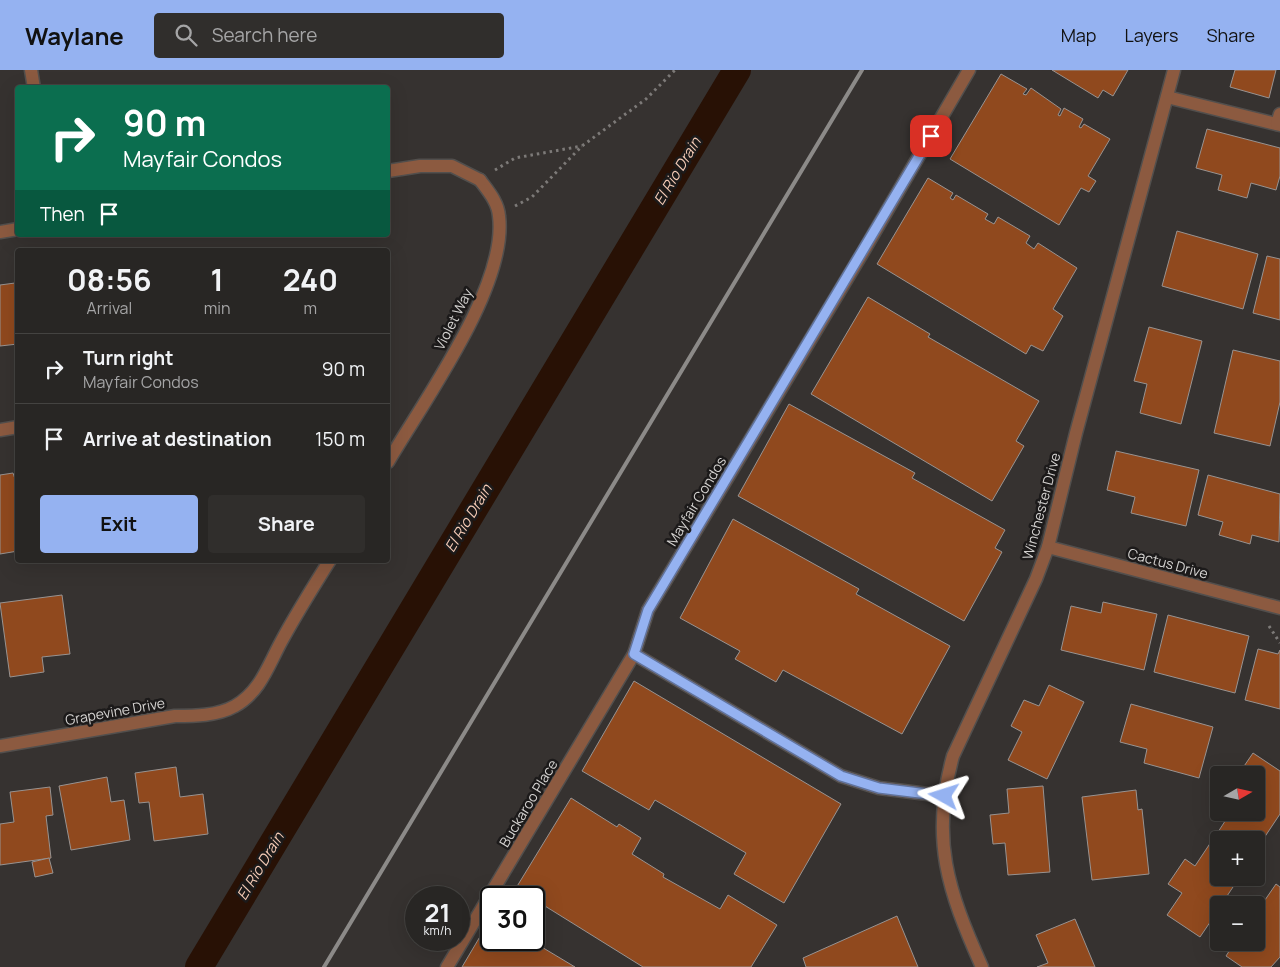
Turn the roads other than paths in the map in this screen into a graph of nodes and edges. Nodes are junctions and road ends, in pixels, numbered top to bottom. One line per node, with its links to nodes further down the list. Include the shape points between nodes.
1 (31, 70): 4 (street)
2 (969, 70): 16 (street, Mayfair Condos, via 648,610)
3 (1174, 70): 5 (street, Winchester Drive)
4 (34, 85)
5 (1167, 96): 6 (street); 13 (street, Winchester Drive)
6 (1279, 121)
7 (390, 171): 12 (street, Violet Way, via 452,166 480,180 494,198 500,238 490,278 462,340)
8 (15, 230): 9 (street)
9 (0, 232)
10 (15, 428): 11 (street)
11 (0, 430)
12 (392, 443)
13 (1048, 547): 15 (street, Cactus Drive); 18 (street, Winchester Drive, via 953,756)
14 (328, 563): 17 (street, Grapevine Drive, via 280,643 268,672 235,706 195,716 175,716)
15 (1280, 608)
16 (634, 654): 18 (street, via 841,776 879,788); 19 (street, Buckaroo Place)
17 (0, 746)
18 (944, 796): 20 (street, Winchester Drive, via 942,829 949,884)
19 (447, 967)
20 (982, 967)

